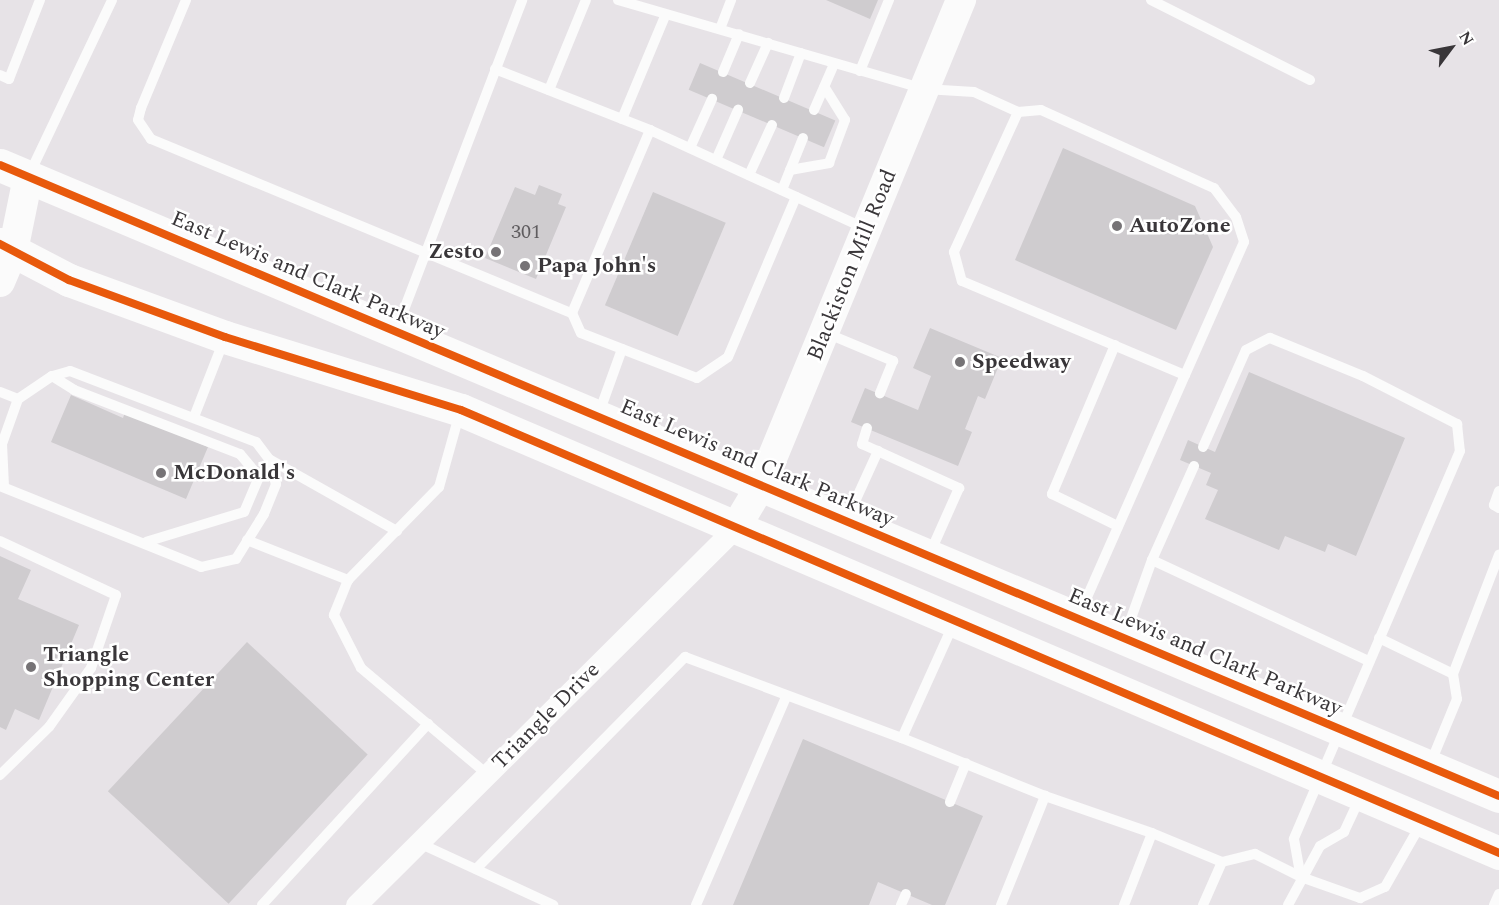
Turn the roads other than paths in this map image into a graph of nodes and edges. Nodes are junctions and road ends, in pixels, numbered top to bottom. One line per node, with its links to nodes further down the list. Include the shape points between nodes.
1 (40, 0): 20 (lane, via 9,78)
2 (112, 0): 38 (lane)
3 (186, 0): 45 (lane, via 144,97 138,120 142,131 186,156)
4 (522, 0): 17 (lane)
5 (586, 0): 25 (lane)
6 (618, 0): 11 (lane)
7 (731, 0): 12 (lane)
8 (889, 0): 18 (lane)
9 (961, 0): 24 (main road, Blackiston Mill Road)
10 (1151, 0): 21 (lane)
11 (665, 16): 12 (lane); 31 (lane)
12 (720, 28): 13 (lane)
13 (739, 34): 14 (lane); 19 (lane)
14 (768, 43): 15 (lane); 22 (lane)
15 (801, 53): 16 (lane); 26 (lane)
16 (834, 64): 18 (lane); 23 (lane)
17 (495, 69): 25 (lane); 45 (lane)
18 (860, 71): 24 (lane)
19 (723, 72)
20 (0, 75)
21 (1310, 80)
22 (750, 83)
23 (824, 87): 29 (lane); 37 (lane, via 845,120 829,163)
24 (925, 89): 30 (lane, via 974,92); 43 (main road, Blackiston Mill Road)
25 (549, 90): 31 (lane)
26 (784, 98)
27 (711, 99): 35 (lane)
28 (738, 110): 36 (lane)
29 (814, 110)
30 (1018, 112): 51 (lane, via 954,252 962,281); 53 (lane, via 1041,110 1214,188 1236,217 1244,242)
31 (622, 119): 33 (lane)
32 (772, 125): 39 (lane)
33 (650, 130): 35 (lane); 47 (lane)
34 (803, 138): 37 (lane)
35 (690, 148): 36 (lane)
36 (716, 160): 39 (lane)
37 (790, 170): 40 (lane)
38 (14, 171): 42 (main road); 44 (main road); 48 (main road, East Lewis and Clark Parkway)
39 (749, 175): 40 (lane)
40 (782, 190): 41 (lane)
41 (796, 197): 43 (lane); 52 (lane, via 728,357 697,378)
42 (0, 208)
43 (865, 228): 49 (main road, Blackiston Mill Road)
44 (7, 248): 46 (main road); 50 (main road, via 69,280)
45 (425, 254): 47 (lane); 48 (lane)
46 (0, 282)
47 (572, 312): 52 (lane, via 581,333)
48 (396, 331): 59 (main road, East Lewis and Clark Parkway)
49 (825, 333): 56 (lane, via 893,361); 67 (main road, Blackiston Mill Road)
50 (225, 337): 58 (main road); 60 (lane)
51 (1114, 345): 53 (lane); 73 (lane, via 1052,494)
52 (622, 349): 59 (lane)
53 (1185, 375): 73 (lane)
54 (52, 376): 57 (lane); 60 (lane, via 70,371); 77 (lane, via 74,390 240,454 259,477 244,512)
55 (0, 392): 57 (lane)
56 (880, 394)
57 (18, 399): 61 (lane)
58 (461, 410): 72 (main road); 74 (lane, via 439,487)
59 (598, 416): 67 (main road, East Lewis and Clark Parkway)
60 (194, 417): 65 (lane, via 256,442)
61 (6, 418): 68 (lane)
62 (867, 429): 64 (lane, via 861,444)
63 (1203, 447): 85 (lane, via 1246,350 1270,339 1363,376 1457,424 1460,451)
64 (878, 451): 71 (lane); 78 (lane, via 959,488)
65 (269, 459): 74 (lane); 75 (lane, via 276,484)
66 (1194, 466): 80 (lane)
67 (761, 485): 71 (main road, East Lewis and Clark Parkway); 72 (main road, Blackiston Mill Road)
68 (2, 486): 77 (lane)
69 (1499, 491): 70 (lane, via 1494,505)
70 (1499, 508)
71 (846, 520): 78 (main road, East Lewis and Clark Parkway)
72 (736, 526): 83 (main road); 94 (street, Triangle Drive)
73 (1118, 526): 82 (lane)
74 (397, 531): 81 (lane)
75 (248, 540): 77 (lane, via 236,560 201,567); 81 (lane)
76 (0, 541): 95 (lane, via 116,595 91,668 49,726)
77 (146, 542)
78 (929, 555): 82 (main road, East Lewis and Clark Parkway)
79 (1499, 555): 87 (lane)
80 (1152, 560): 84 (lane); 86 (lane)
81 (348, 580): 89 (lane, via 334,615 361,668)
82 (1077, 618): 84 (main road, East Lewis and Clark Parkway)
83 (956, 620): 91 (lane); 96 (main road)
84 (1124, 638): 90 (main road, East Lewis and Clark Parkway)
85 (1379, 638): 86 (lane); 87 (lane)
86 (1369, 661): 90 (lane)
87 (1454, 674): 93 (lane, via 1457,699)
88 (786, 697): 91 (lane); 106 (lane, via 685,657); 113 (lane)
89 (428, 724): 94 (lane); 110 (lane)
90 (1340, 729): 93 (main road, East Lewis and Clark Parkway); 96 (lane)
91 (902, 738): 92 (lane)
92 (966, 763): 98 (lane); 100 (lane)
93 (1429, 766): 99 (main road, East Lewis and Clark Parkway)
94 (488, 774): 103 (street, Triangle Drive)
95 (0, 775)
96 (1322, 777): 97 (main road); 107 (lane, via 1294,839)
97 (1362, 794): 101 (main road); 107 (lane, via 1344,832 1320,846)
98 (1045, 796): 102 (lane); 115 (lane)
99 (1499, 796)
100 (950, 802)
101 (1423, 820): 104 (main road); 107 (lane, via 1385,887 1360,898)
102 (1152, 833): 105 (lane); 116 (lane)
103 (419, 843): 106 (lane); 111 (street, Triangle Drive)
104 (1499, 853)
105 (1222, 862): 107 (lane, via 1255,854); 117 (lane)
106 (476, 869): 112 (lane)
107 (1301, 877): 118 (lane)
108 (906, 894): 114 (lane)
109 (1499, 894): 119 (lane)
110 (262, 905)
111 (356, 905)
112 (553, 905)
113 (696, 905)
114 (901, 905)
115 (1001, 905)
116 (1124, 905)
117 (1203, 905)
118 (1288, 905)
119 (1494, 905)

